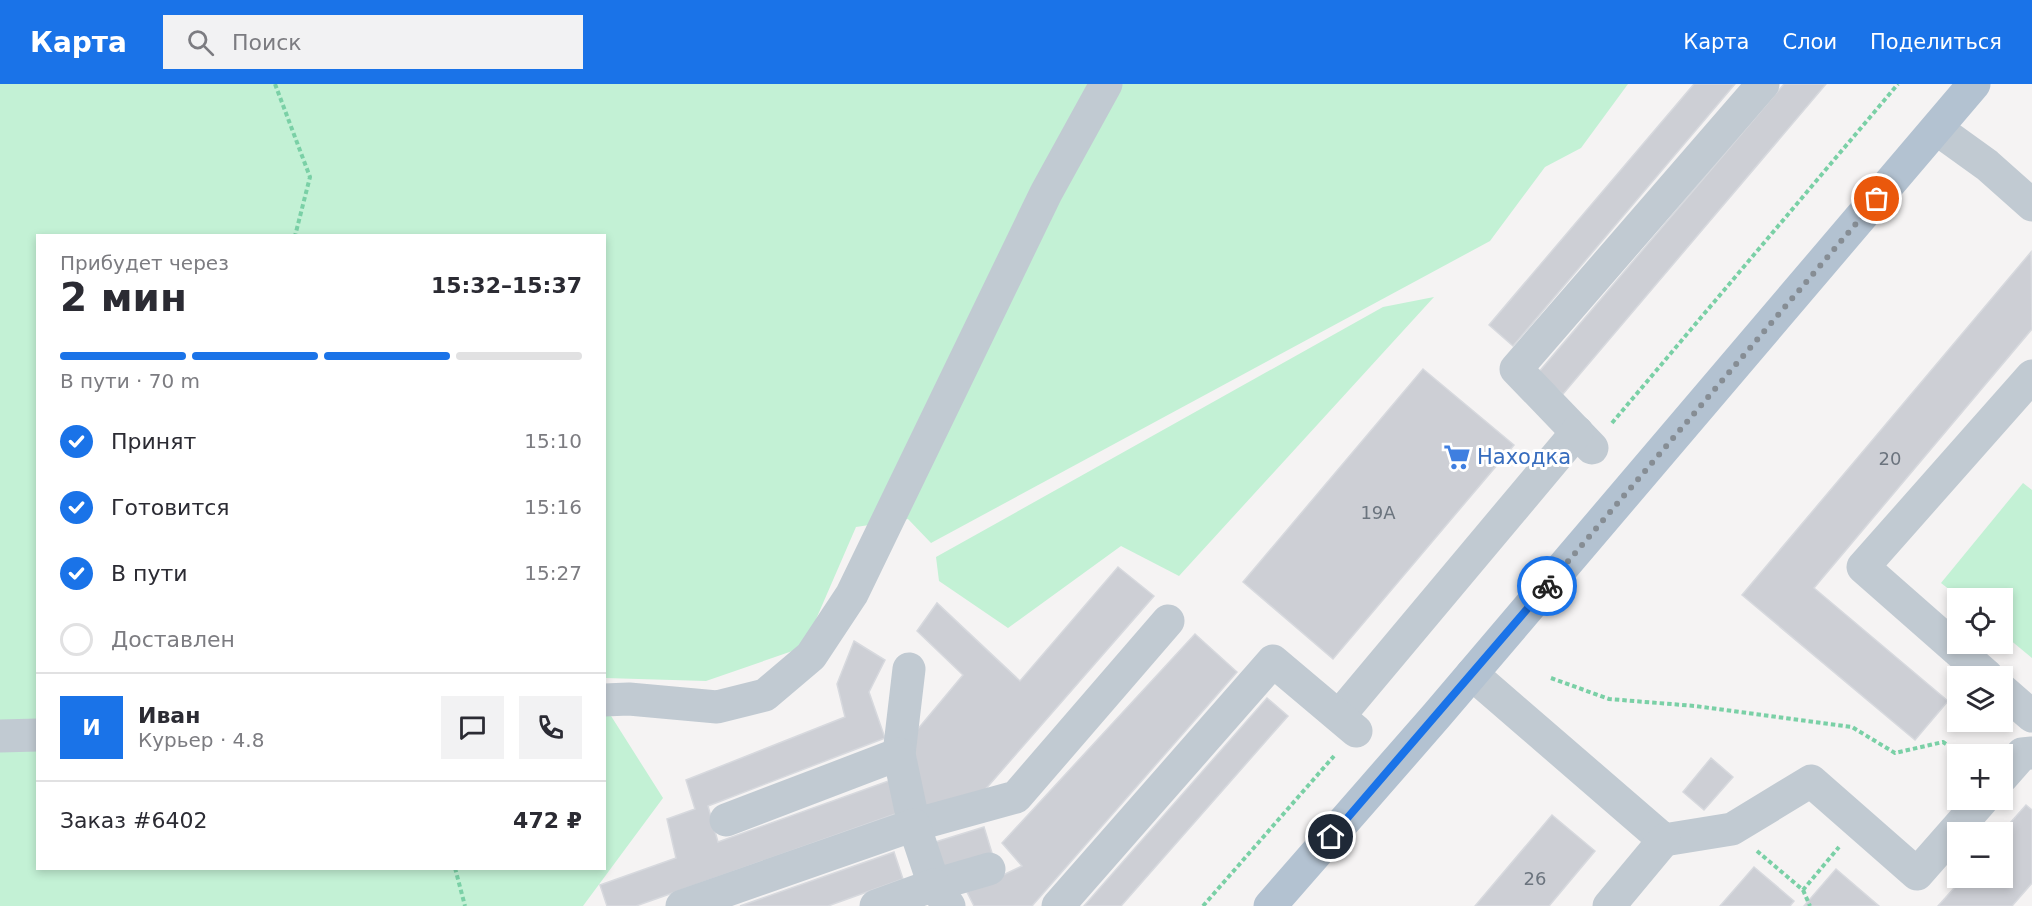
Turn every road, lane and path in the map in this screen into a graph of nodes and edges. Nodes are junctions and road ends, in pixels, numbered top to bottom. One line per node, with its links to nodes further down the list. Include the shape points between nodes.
1 (275, 84): 7 (path, via 310,177)
2 (1106, 84): 14 (street, via 1046,193 852,594 811,656 765,695 717,707)
3 (1763, 84): 36 (street, via 1516,369 1585,440 1347,724 1273,661)
4 (1974, 84): 5 (main road)
5 (1937, 129): 6 (street, via 1987,165); 12 (main road)
6 (2032, 205)
7 (296, 234)
8 (2032, 376): 10 (street, via 1863,567)
9 (1168, 621): 26 (street, via 1016,797)
10 (1976, 666)
11 (909, 669): 21 (street)
12 (1472, 674): 28 (street); 37 (main road)
13 (1551, 678): 19 (path, via 1609,699 1852,727 1895,753)
14 (606, 700)
15 (2013, 700): 16 (street)
16 (2032, 716)
17 (36, 735): 18 (street)
18 (0, 736)
19 (1947, 744)
20 (2032, 753): 22 (street, via 2022,754)
21 (899, 754): 24 (street); 26 (street)
22 (2013, 764)
23 (1974, 810): 25 (street, via 1917,873)
24 (726, 820)
25 (1859, 823): 27 (street, via 1810,781); 31 (path)
26 (914, 825): 32 (street); 34 (street)
27 (1732, 830): 28 (street); 31 (path)
28 (1664, 840): 38 (street)
29 (989, 869): 32 (street)
30 (456, 870): 33 (path)
31 (1803, 890): 39 (path)
32 (942, 895): 35 (street)
33 (465, 906)
34 (682, 906)
35 (876, 906)
36 (1058, 906)
37 (1270, 906)
38 (1609, 906)
39 (1810, 906)

